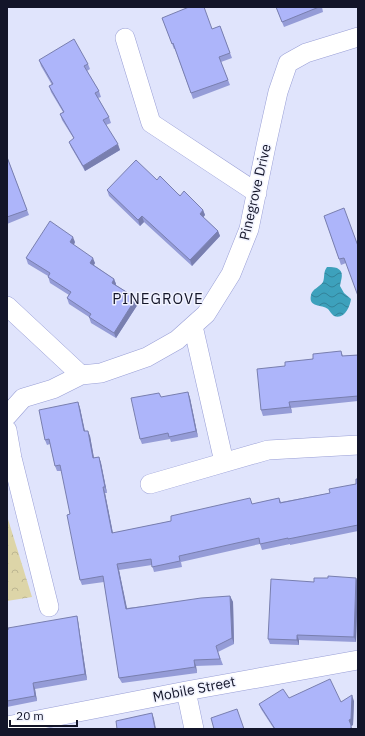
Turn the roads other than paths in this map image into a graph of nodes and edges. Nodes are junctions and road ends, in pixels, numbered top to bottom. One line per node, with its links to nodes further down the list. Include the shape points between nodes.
1 (358, 37): 3 (street, Pinegrove Drive, via 306,53 288,63 278,92)
2 (125, 38): 3 (street, via 151,123)
3 (257, 193): 5 (street, Pinegrove Drive, via 249,229 231,274 206,314)
4 (7, 306): 6 (street)
5 (193, 326): 6 (street, Pinegrove Drive, via 176,340 147,357 101,373); 10 (street)
6 (81, 375): 7 (street, via 53,389 23,398)
7 (7, 416)
8 (7, 430): 12 (street)
9 (358, 445): 10 (street, via 268,450)
10 (224, 462): 11 (street)
11 (150, 484)
12 (49, 607)
13 (358, 660): 14 (street, Mobile Street)
14 (186, 691): 15 (street, Mobile Street); 16 (street)
15 (7, 726)
16 (194, 729)

